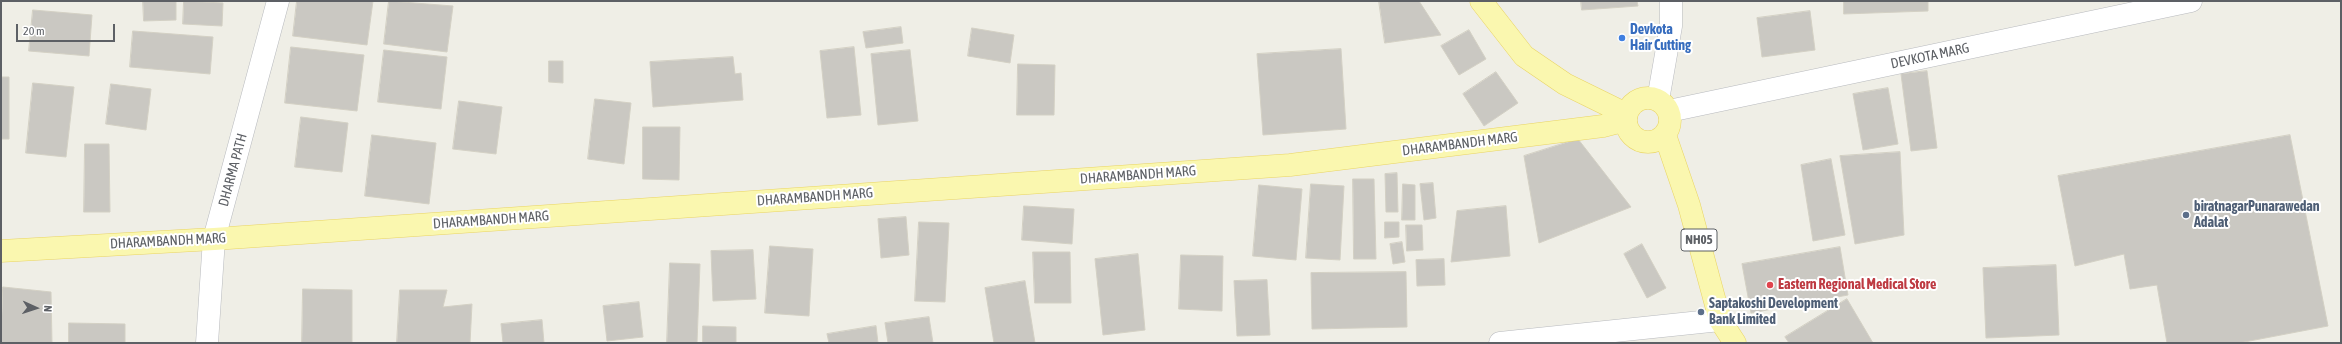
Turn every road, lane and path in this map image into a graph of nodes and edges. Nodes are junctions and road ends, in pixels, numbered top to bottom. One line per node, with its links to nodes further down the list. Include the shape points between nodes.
1 (278, 1): 8 (street, DHARMA PATH)
2 (1481, 1): 6 (main road, via 1524,56 1565,84)
3 (1671, 1): 5 (street)
4 (2190, 1): 5 (street, DEVKOTA MARG)
5 (1664, 106): 6 (main road, via 1649,97 1640,99 1632,104); 7 (main road, via 1670,124)
6 (1626, 117): 7 (main road, via 1627,129 1640,141 1653,142); 8 (main road, DHARAMBANDH MARG, via 1603,126 1290,165)
7 (1665, 135): 10 (main road, NH05, via 1689,206)
8 (214, 239): 9 (main road, DHARAMBANDH MARG); 11 (street, DHARMA PATH)
9 (1, 251)
10 (1720, 320): 12 (street); 13 (main road, NH05)
11 (207, 343)
12 (1500, 343)
13 (1735, 343)

